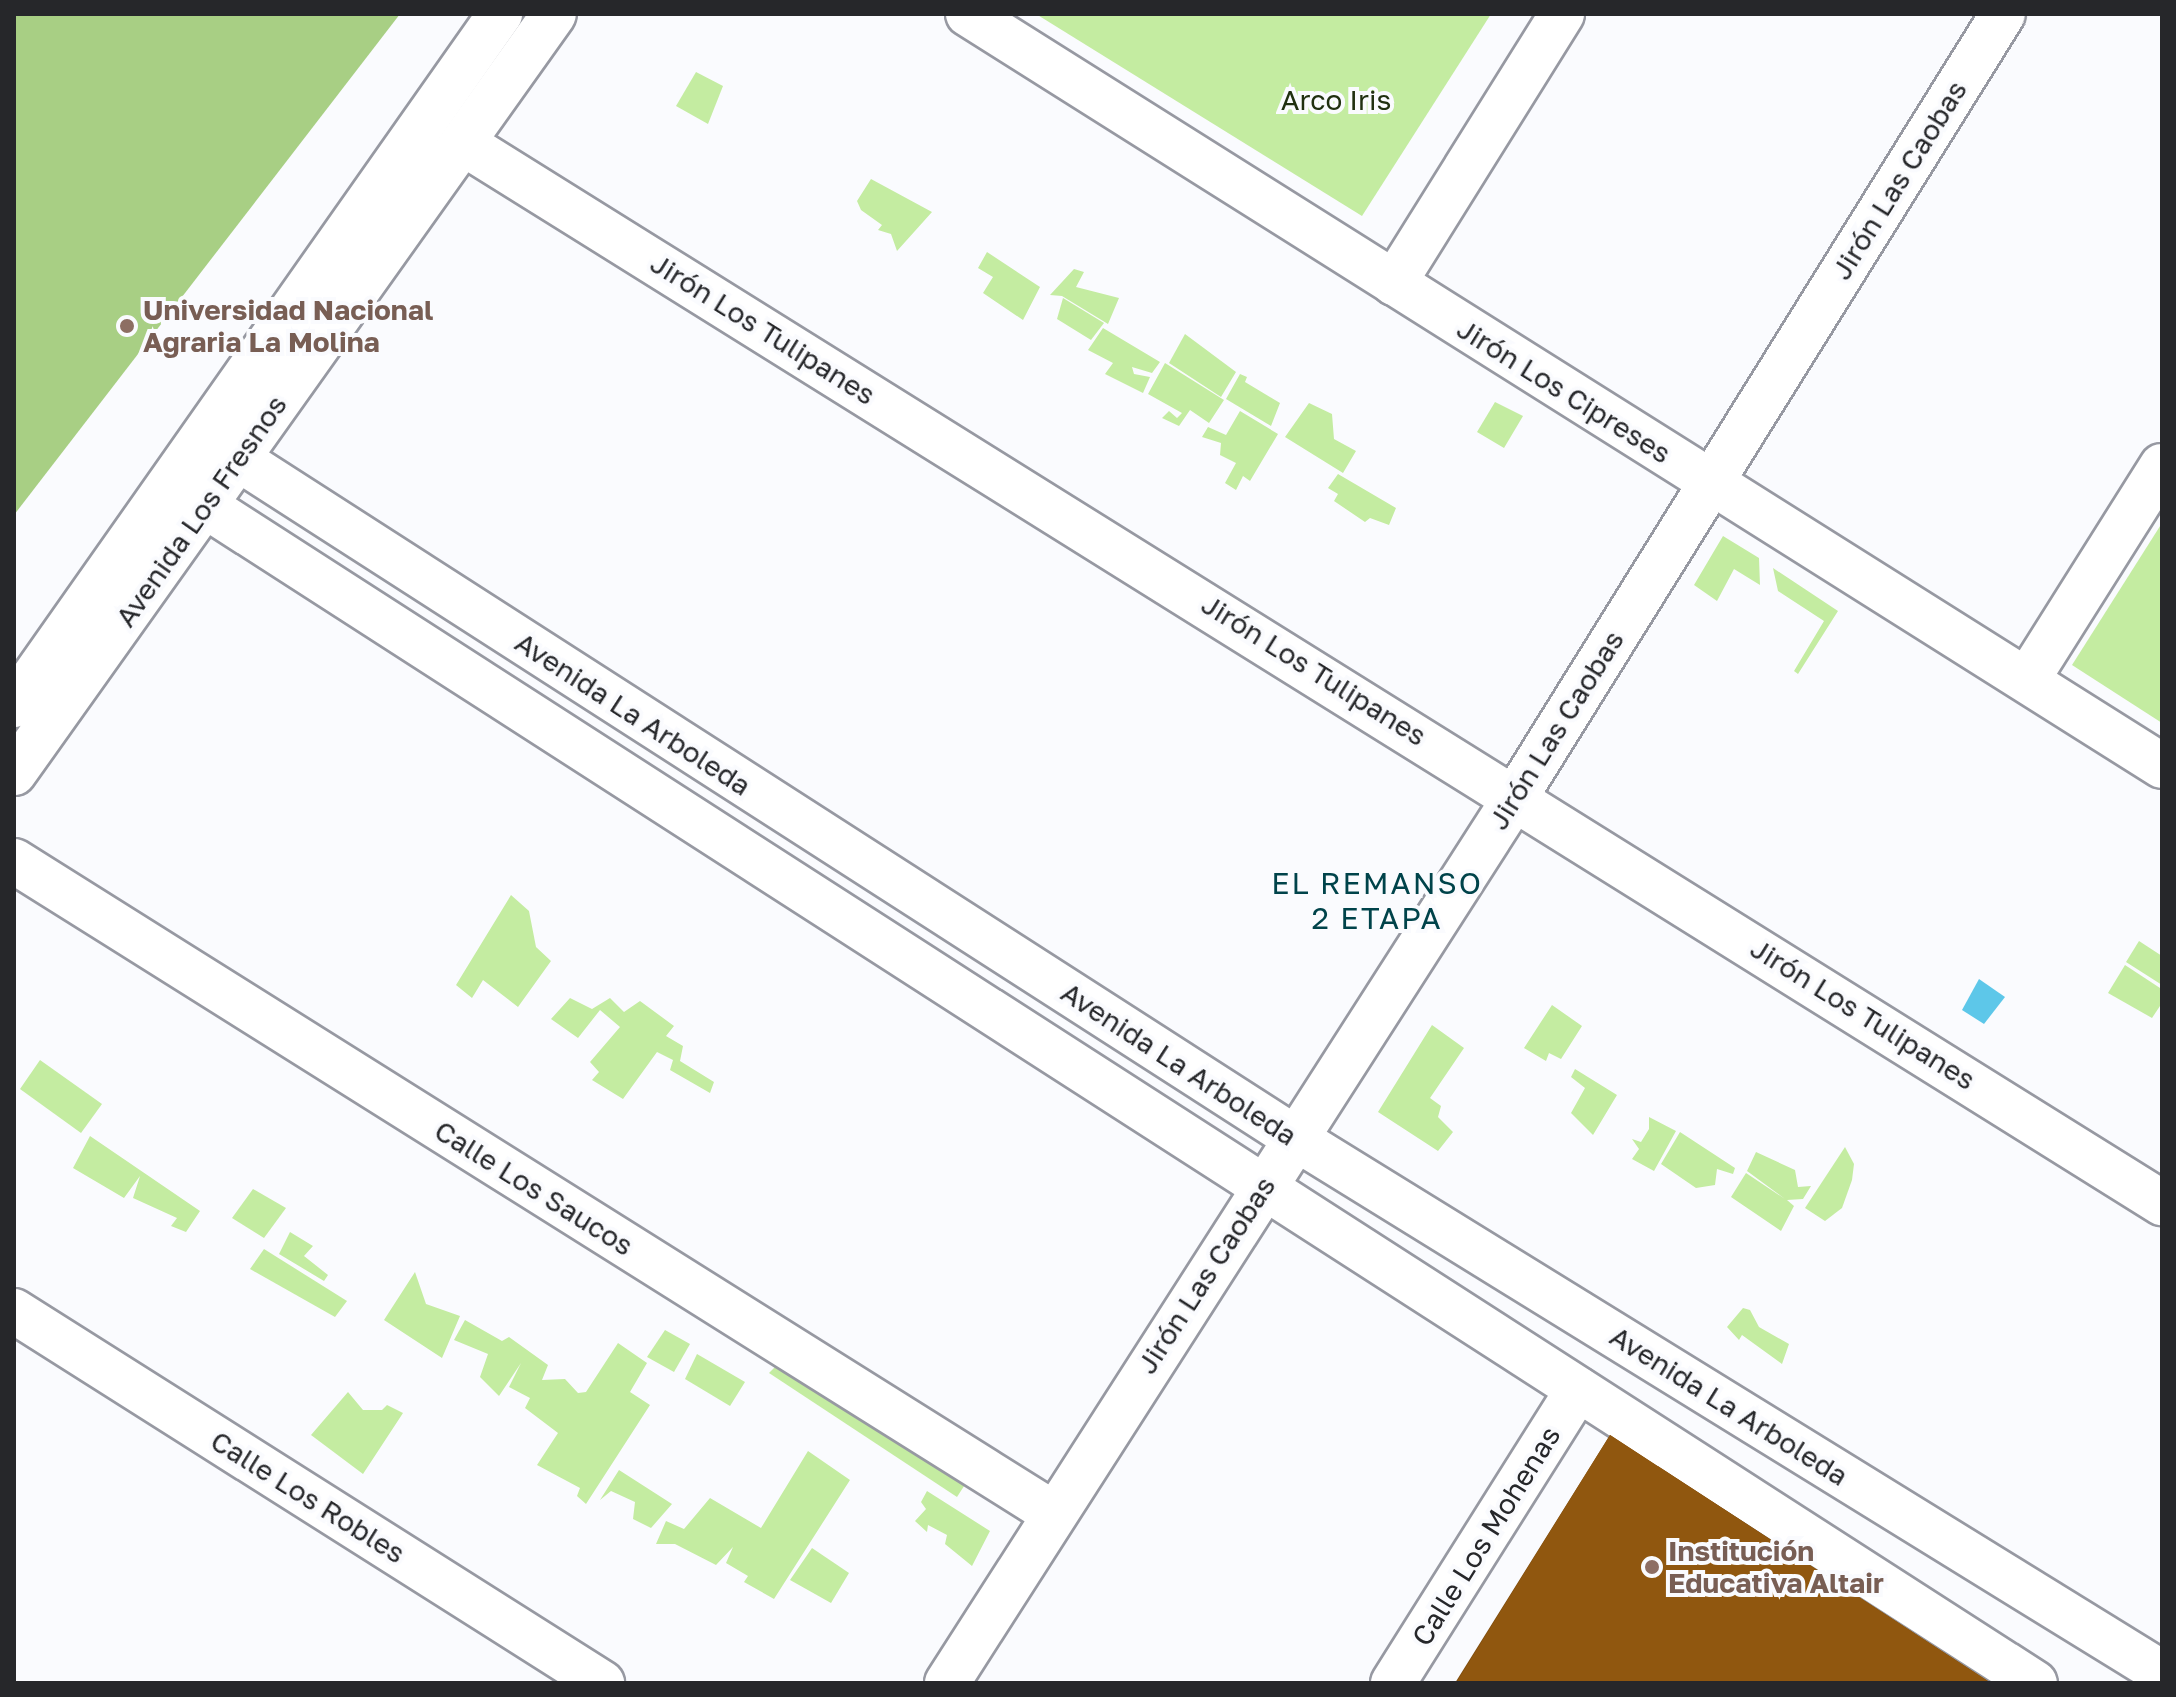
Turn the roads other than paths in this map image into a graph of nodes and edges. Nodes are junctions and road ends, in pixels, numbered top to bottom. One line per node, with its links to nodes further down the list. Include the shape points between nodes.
1 (500, 14): 8 (street, Avenida Los Fresnos)
2 (554, 14): 6 (street, Avenida Los Fresnos)
3 (1562, 14): 7 (street)
4 (2003, 14): 10 (street, Jirón Las Caobas)
5 (990, 20): 7 (street, Jirón Los Cipreses)
6 (463, 143): 8 (street, Avenida Los Fresnos); 16 (street, Jirón Los Tulipanes)
7 (1394, 283): 10 (street, Jirón Los Cipreses)
8 (222, 448): 11 (street, Avenida Los Fresnos); 18 (street, Avenida La Arboleda)
9 (2162, 466): 12 (street)
10 (1710, 483): 12 (street, Jirón Los Cipreses); 16 (street, Jirón Las Caobas)
11 (188, 495): 13 (street, Avenida Los Fresnos); 15 (street, Avenida Los Fresnos); 19 (street, Avenida La Arboleda)
12 (2027, 680): 14 (street, Jirón Los Cipreses)
13 (14, 705)
14 (2162, 766)
15 (14, 773)
16 (1516, 796): 18 (street, Jirón Las Caobas); 20 (street, Jirón Los Tulipanes)
17 (14, 861): 23 (street, Calle Los Saucos)
18 (1295, 1138): 19 (street, Jirón Las Caobas); 24 (street, Avenida La Arboleda)
19 (1260, 1189): 22 (street, Avenida La Arboleda); 23 (street, Jirón Las Caobas)
20 (2162, 1203)
21 (14, 1311): 25 (street, Calle Los Robles)
22 (1578, 1389): 27 (street, Calle Los Mohenas); 28 (street, Avenida La Arboleda)
23 (1054, 1514): 26 (street, Jirón Las Caobas)
24 (2162, 1673)
25 (602, 1683)
26 (947, 1683)
27 (1393, 1683)
28 (2035, 1683)

